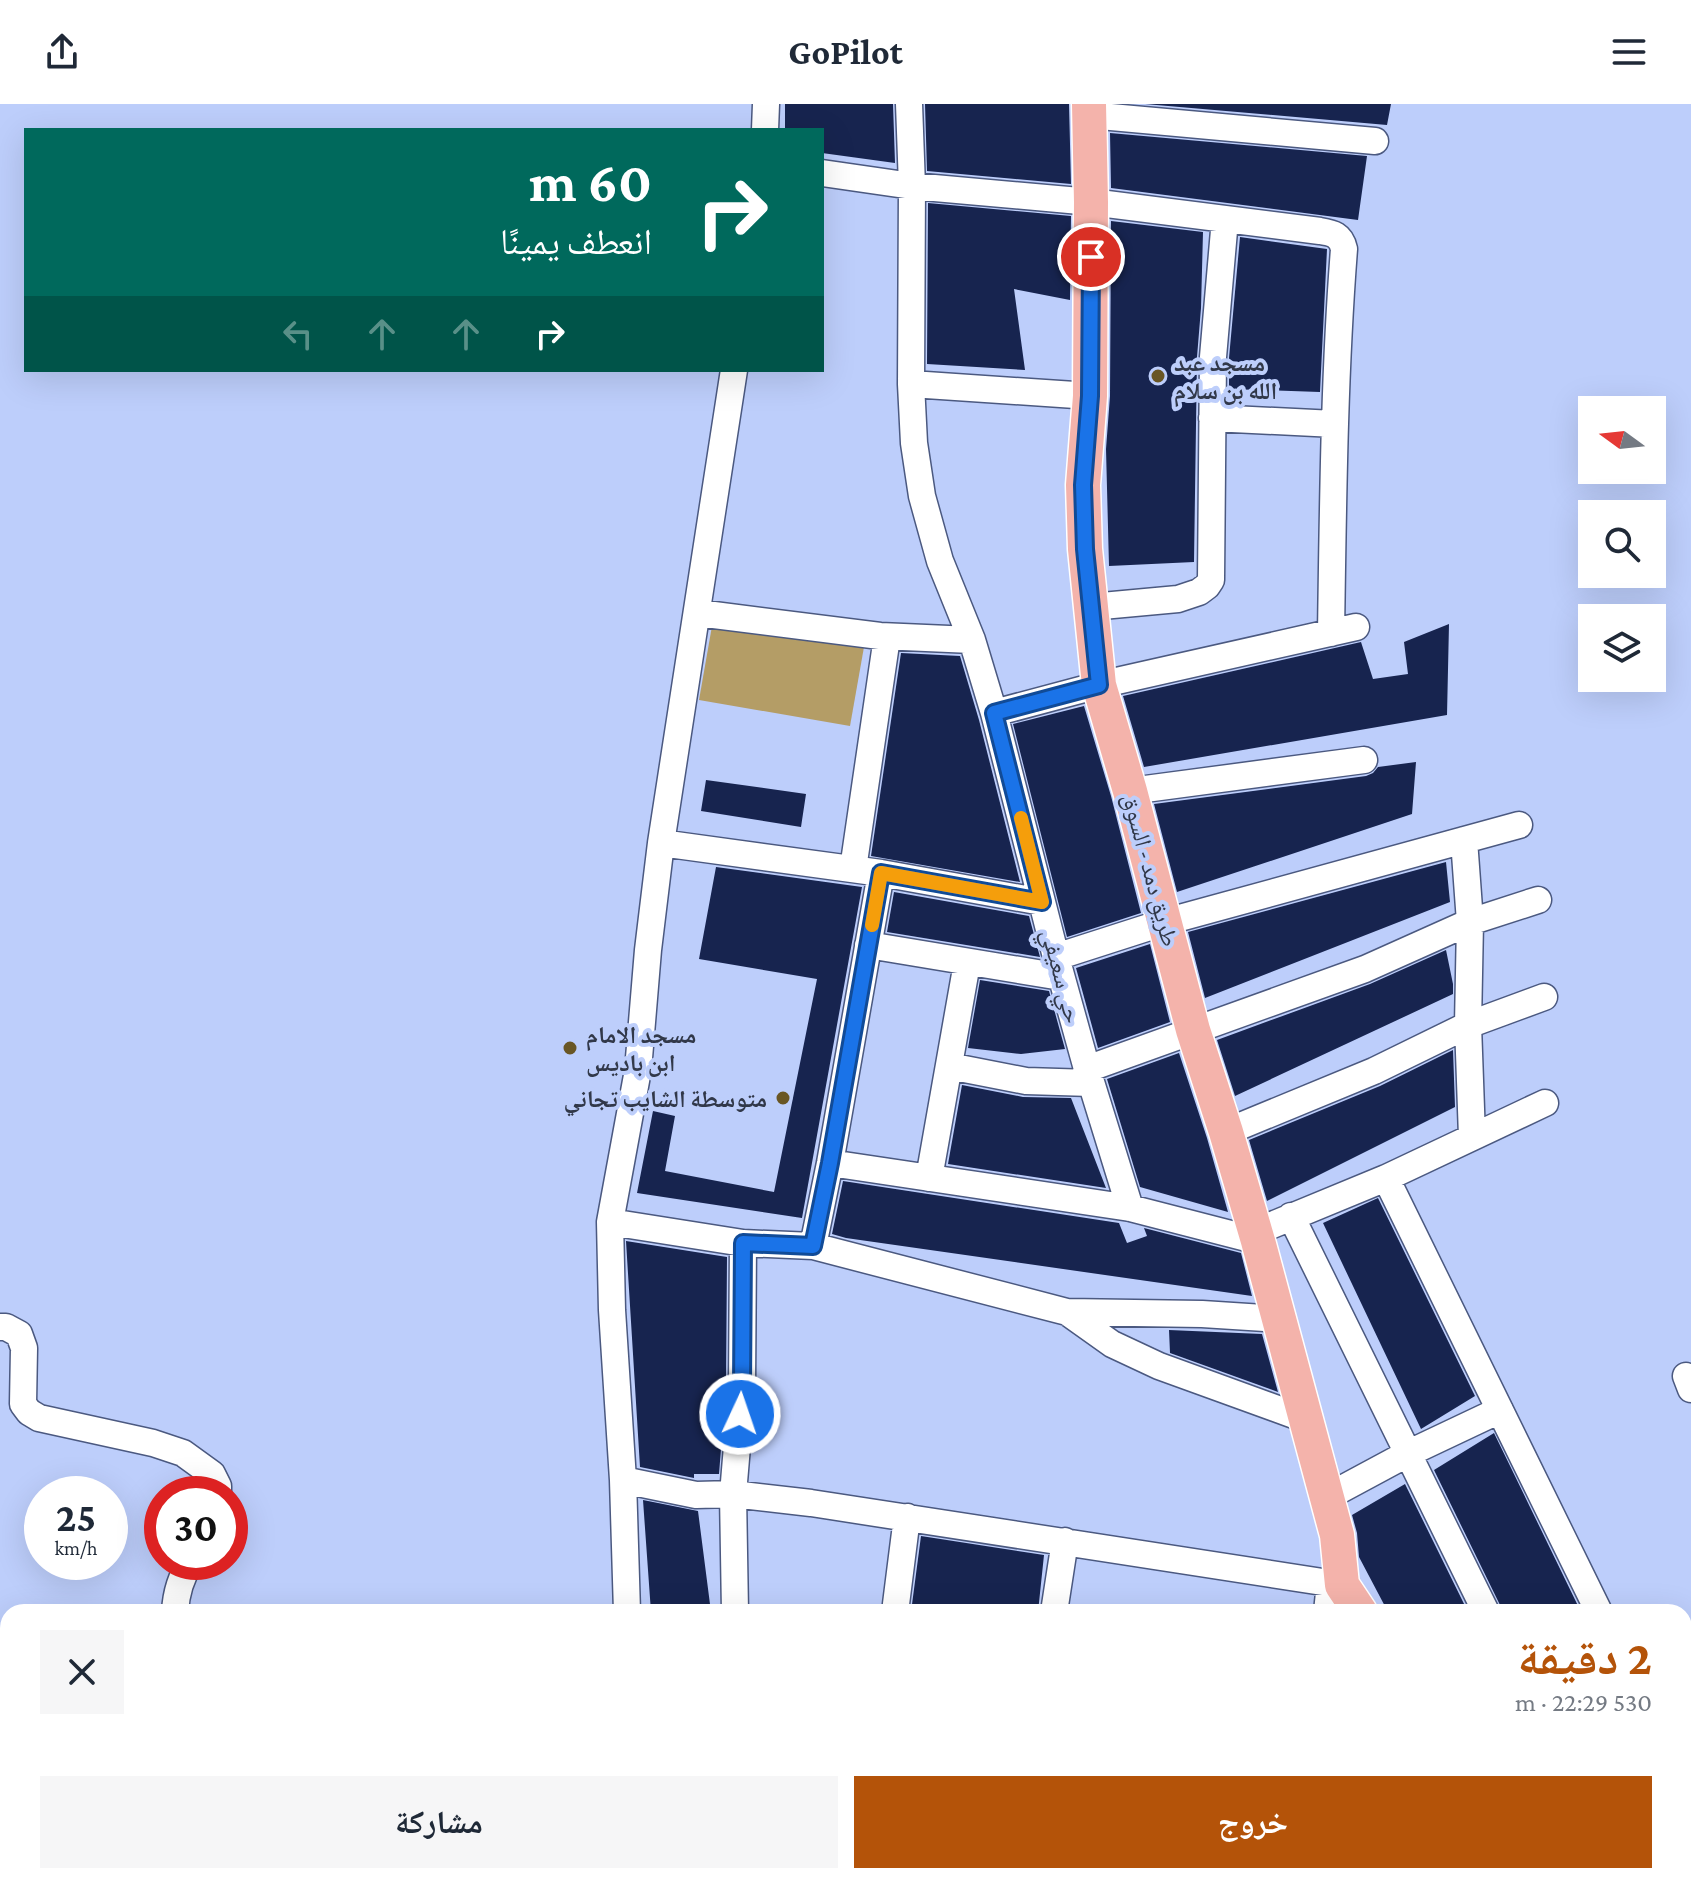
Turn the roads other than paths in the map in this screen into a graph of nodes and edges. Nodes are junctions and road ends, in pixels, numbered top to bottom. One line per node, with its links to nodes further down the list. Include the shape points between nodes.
1 (766, 104): 4 (street)
2 (909, 104): 7 (street)
3 (1089, 109): 5 (street); 8 (main road, طريق دمد - السوق)
4 (765, 128)
5 (1375, 141)
6 (824, 173): 7 (street)
7 (912, 186): 8 (street); 11 (street)
8 (1091, 202): 9 (street); 12 (main road, طريق دمد - السوق)
9 (1225, 219): 13 (street); 14 (street, via 1331,233 1342,241)
10 (734, 372): 16 (street)
11 (911, 384): 12 (street); 18 (street, via 922,496 940,561)
12 (1090, 396): 15 (main road, طريق دمد - السوق, via 1083,485)
13 (1212, 418): 14 (street); 15 (street, via 1211,580 1178,599)
14 (1335, 424): 19 (street, via 1343,630)
15 (1091, 607): 19 (main road, طريق دمد - السوق)
16 (698, 613): 17 (street); 25 (street)
17 (887, 637): 18 (street); 26 (street)
18 (972, 640): 20 (street)
19 (1099, 685): 20 (street); 22 (main road, طريق دمد - السوق)
20 (994, 713): 29 (street)
21 (1364, 760): 22 (street)
22 (1130, 791): 30 (main road, طريق دمد - السوق)
23 (1519, 825): 24 (street)
24 (1464, 840): 30 (street); 31 (street)
25 (661, 843): 26 (street, حي سعيفي); 48 (street, via 638,1070)
26 (853, 869): 27 (street, حي سعيفي)
27 (881, 873): 29 (street, حي سعيفي); 32 (street)
28 (1538, 900): 31 (street)
29 (1042, 902): 34 (street, حي سعيفي)
30 (1165, 922): 34 (street); 37 (main road, طريق دمد - السوق)
31 (1470, 922): 36 (street); 37 (street, via 1365,969)
32 (868, 945): 33 (street); 43 (street)
33 (967, 963): 34 (street); 38 (street)
34 (1058, 967): 39 (street, حي سعيفي)
35 (1544, 997): 36 (street)
36 (1468, 1025): 41 (street, via 1374,1071); 42 (street)
37 (1193, 1030): 39 (street); 41 (main road, طريق دمد - السوق)
38 (949, 1066): 39 (street, via 1026,1081); 44 (street)
39 (1089, 1076): 46 (street, حي سعيفي)
40 (1545, 1103): 42 (street)
41 (1226, 1132): 49 (main road, طريق دمد - السوق)
42 (1472, 1137): 45 (street)
43 (830, 1163): 44 (street); 51 (street)
44 (929, 1178): 46 (street)
45 (1386, 1178): 47 (street); 55 (street)
46 (1130, 1208): 49 (street)
47 (1291, 1216): 49 (street); 57 (street)
48 (610, 1222): 50 (street); 59 (street)
49 (1256, 1237): 53 (main road, طريق دمد - السوق)
50 (743, 1243): 51 (street); 60 (street, via 742,1387)
51 (813, 1246): 52 (street)
52 (1067, 1312): 53 (street); 56 (street, via 1112,1344 1159,1366)
53 (1279, 1319): 56 (main road, طريق دمد - السوق)
54 (0, 1327): 58 (street, via 19,1334 24,1348 23,1404 29,1412 183,1453)
55 (1500, 1410): 57 (street); 72 (street)
56 (1305, 1419): 61 (main road, طريق دمد - السوق)
57 (1407, 1454): 61 (street); 71 (street)
58 (213, 1476)
59 (623, 1480): 60 (street, via 696,1495); 67 (street)
60 (733, 1494): 62 (street); 68 (street)
61 (1327, 1497): 65 (main road, طريق دمد - السوق, via 1337,1535)
62 (907, 1517): 63 (street); 69 (street)
63 (1065, 1541): 65 (street); 70 (street)
64 (180, 1580): 66 (street)
65 (1340, 1598)
66 (176, 1604)
67 (627, 1604)
68 (735, 1604)
69 (896, 1604)
70 (1055, 1604)
71 (1482, 1604)
72 (1595, 1604)

